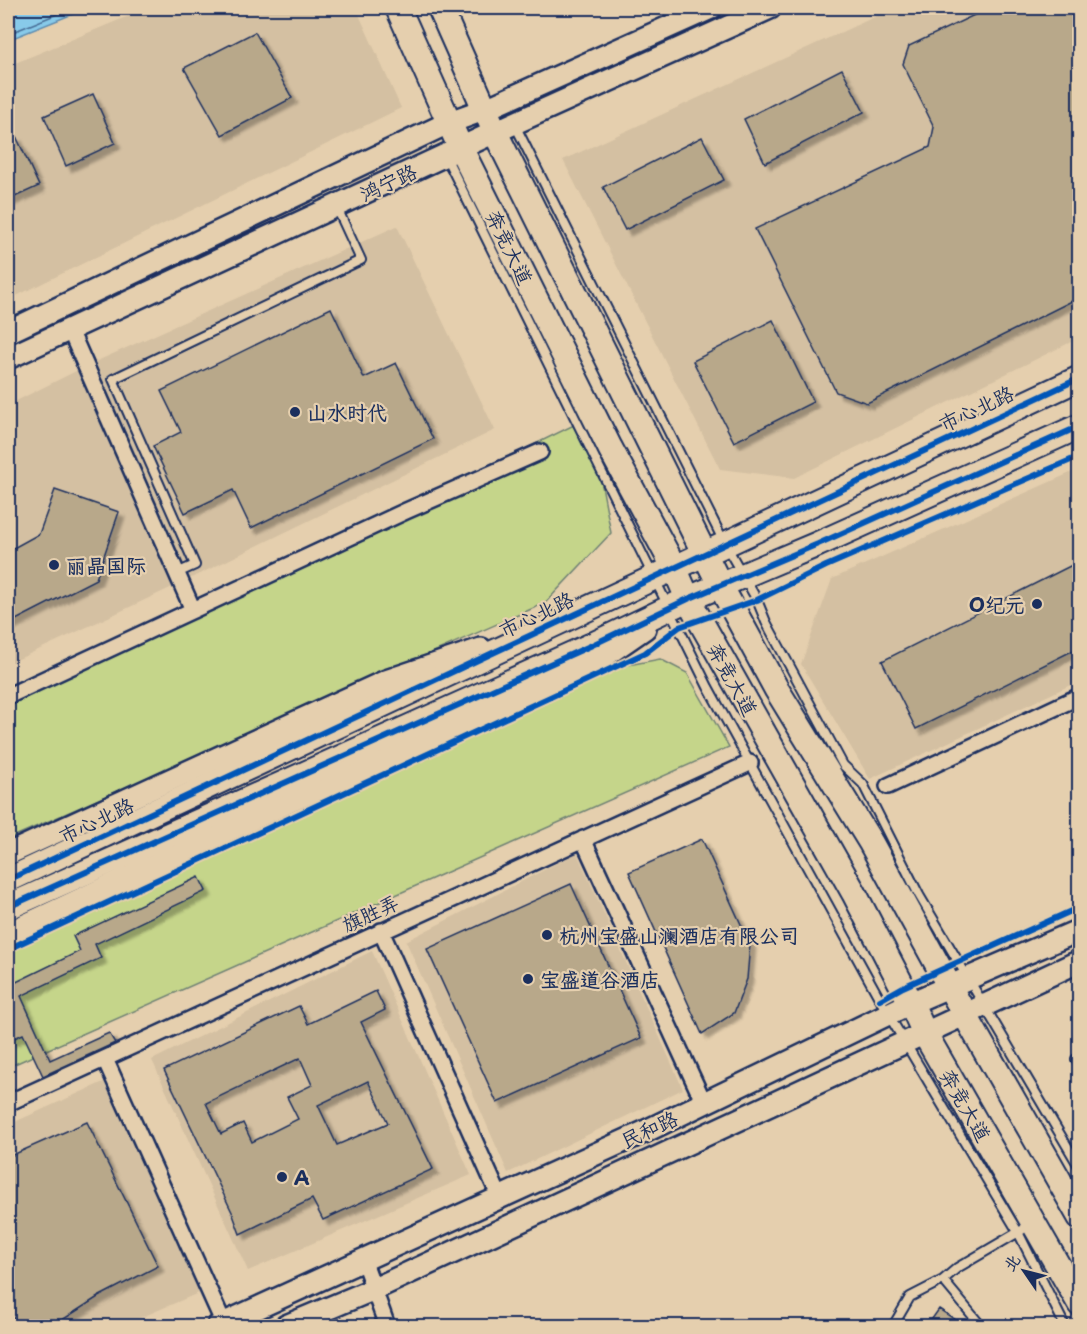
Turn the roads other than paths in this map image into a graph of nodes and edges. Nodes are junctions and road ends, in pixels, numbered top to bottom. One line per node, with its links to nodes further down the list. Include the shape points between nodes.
1 (398, 8): 6 (main road, 奔竞大道)
2 (440, 8): 5 (main road, 奔竞大道)
3 (711, 8): 5 (main road, 鸿宁路)
4 (770, 8): 7 (main road, 鸿宁路)
5 (486, 109): 6 (main road, 鸿宁路); 7 (main road, 奔竞大道)
6 (450, 122): 8 (main road, 奔竞大道); 11 (main road, 鸿宁路)
7 (505, 127): 8 (main road, 鸿宁路); 16 (main road, 奔竞大道)
8 (453, 152): 9 (main road, 鸿宁路); 17 (main road, 奔竞大道, via 610,448)
9 (336, 207): 10 (main road, 鸿宁路); 18 (lane, via 361,260 113,379 195,565)
10 (70, 330): 12 (main road, 鸿宁路); 18 (street)
11 (8, 332)
12 (8, 358)
13 (1080, 378): 16 (main road, 市心北路)
14 (1080, 426): 19 (main road)
15 (540, 452): 22 (street)
16 (714, 548): 17 (main road, 市心北路); 19 (lane); 20 (main road, 奔竞大道)
17 (664, 572): 21 (main road, 奔竞大道); 23 (main road, 市心北路)
18 (177, 573): 22 (street)
19 (743, 576): 20 (main road); 38 (lane, via 843,765 863,784)
20 (720, 585): 21 (main road); 38 (main road, 奔竞大道, via 777,690)
21 (676, 606): 26 (main road, via 600,659); 27 (main road); 28 (lane, via 708,687); 39 (main road, 奔竞大道, via 854,893)
22 (193, 610): 24 (street)
23 (553, 624): 31 (main road, via 386,681); 32 (main road, 市心北路)
24 (8, 696)
25 (1080, 696): 29 (street)
26 (474, 719): 27 (lane); 36 (main road)
27 (407, 728): 33 (main road)
28 (750, 763): 30 (street, 旗胜弄); 41 (lane)
29 (888, 786)
30 (583, 839): 35 (street, 旗胜弄); 45 (street)
31 (8, 854)
32 (8, 880)
33 (8, 907)
34 (1080, 930): 38 (main road, 民和路)
35 (381, 931): 43 (street, 旗胜弄); 47 (street)
36 (8, 933)
37 (1080, 961): 40 (main road, 民和路)
38 (958, 982): 39 (main road, 民和路); 40 (main road, 奔竞大道)
39 (911, 1003): 41 (main road, 民和路); 42 (main road, 奔竞大道)
40 (975, 1010): 42 (main road, 民和路); 46 (lane); 48 (main road, 奔竞大道)
41 (888, 1014): 42 (lane); 45 (main road, 民和路)
42 (916, 1039): 49 (main road, 奔竞大道); 52 (main road, 民和路)
43 (105, 1059): 44 (street, 旗胜弄); 54 (street)
44 (8, 1103)
45 (704, 1103): 47 (main road, 民和路)
46 (1080, 1168)
47 (500, 1198): 50 (main road, 民和路)
48 (1080, 1217)
49 (1026, 1228): 51 (lane); 53 (main road, 奔竞大道); 59 (lane)
50 (363, 1259): 52 (street); 54 (main road, 民和路)
51 (943, 1280): 57 (lane, via 910,1297); 58 (lane)
52 (372, 1290): 55 (main road, 民和路); 56 (street)
53 (1080, 1304)
54 (221, 1325)
55 (286, 1326)
56 (387, 1326)
57 (893, 1326)
58 (978, 1326)
59 (1065, 1326)

